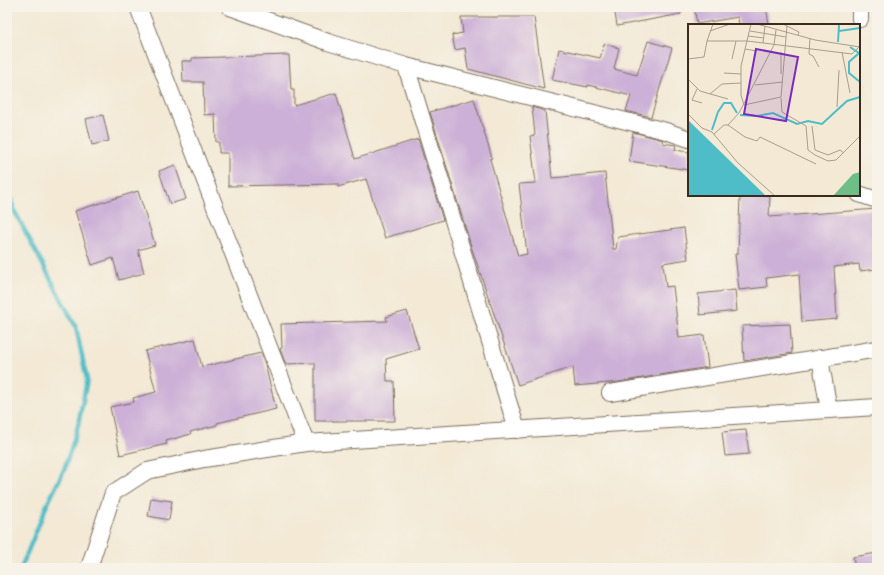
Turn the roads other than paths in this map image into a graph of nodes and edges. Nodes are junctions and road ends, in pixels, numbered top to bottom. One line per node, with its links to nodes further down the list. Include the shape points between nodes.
1 (138, 7): 13 (street)
2 (230, 7): 3 (street, via 328,42)
3 (406, 66): 4 (street); 12 (street)
4 (688, 139)
5 (860, 194): 6 (street)
6 (877, 200)
7 (877, 349): 8 (street)
8 (820, 358): 9 (street); 11 (street)
9 (610, 393)
10 (877, 407): 11 (street)
11 (829, 410): 12 (street)
12 (517, 430): 13 (street)
13 (306, 442): 14 (street, via 147,471 113,493)
14 (89, 568)

